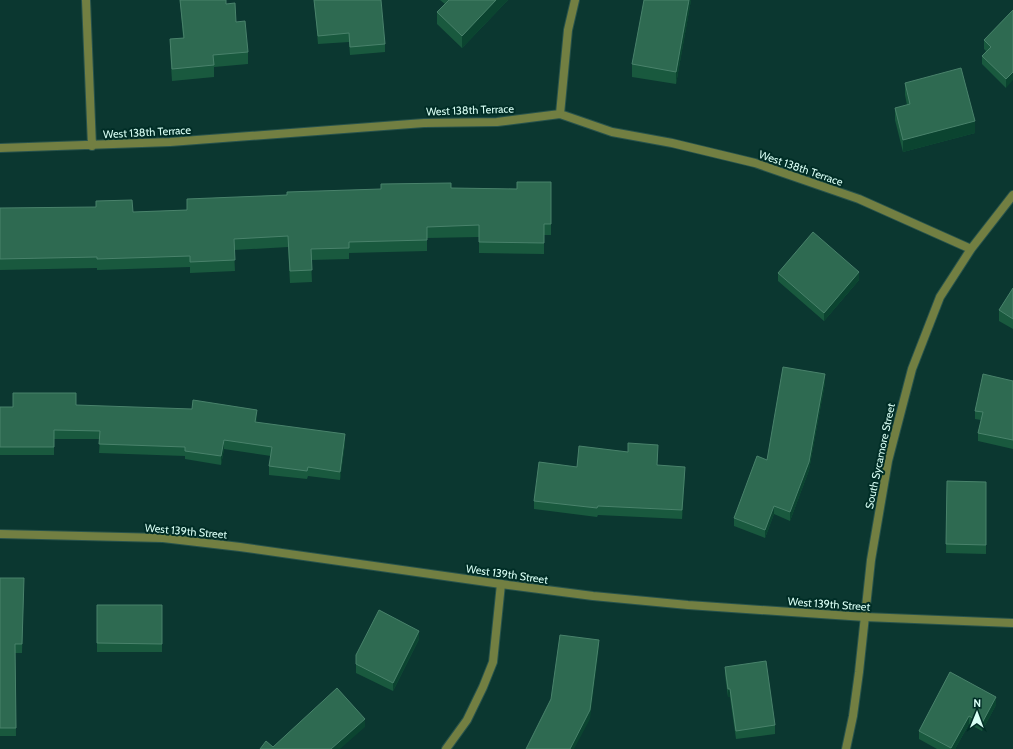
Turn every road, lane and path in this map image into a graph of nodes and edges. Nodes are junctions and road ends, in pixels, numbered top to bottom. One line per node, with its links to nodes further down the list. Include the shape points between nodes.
1 (86, 0): 4 (street, West 138th Terrace)
2 (575, 0): 3 (street, via 568,30)
3 (560, 114): 4 (street, West 138th Terrace, via 497,122 424,122); 7 (street, West 138th Terrace, via 612,132 755,163 859,199)
4 (92, 146): 5 (street, West 138th Terrace)
5 (0, 148)
6 (1013, 195): 7 (street, South Sycamore Street)
7 (972, 249): 10 (street, South Sycamore Street, via 940,297 912,369 888,461 870,560)
8 (0, 534): 9 (street, West 139th Street, via 163,538)
9 (501, 584): 10 (street, West 139th Street, via 593,596); 12 (street, via 493,662 467,720)
10 (865, 618): 11 (street, West 139th Street); 13 (street, South Sycamore Street, via 853,716)
11 (1013, 624)
12 (446, 749)
13 (846, 749)

